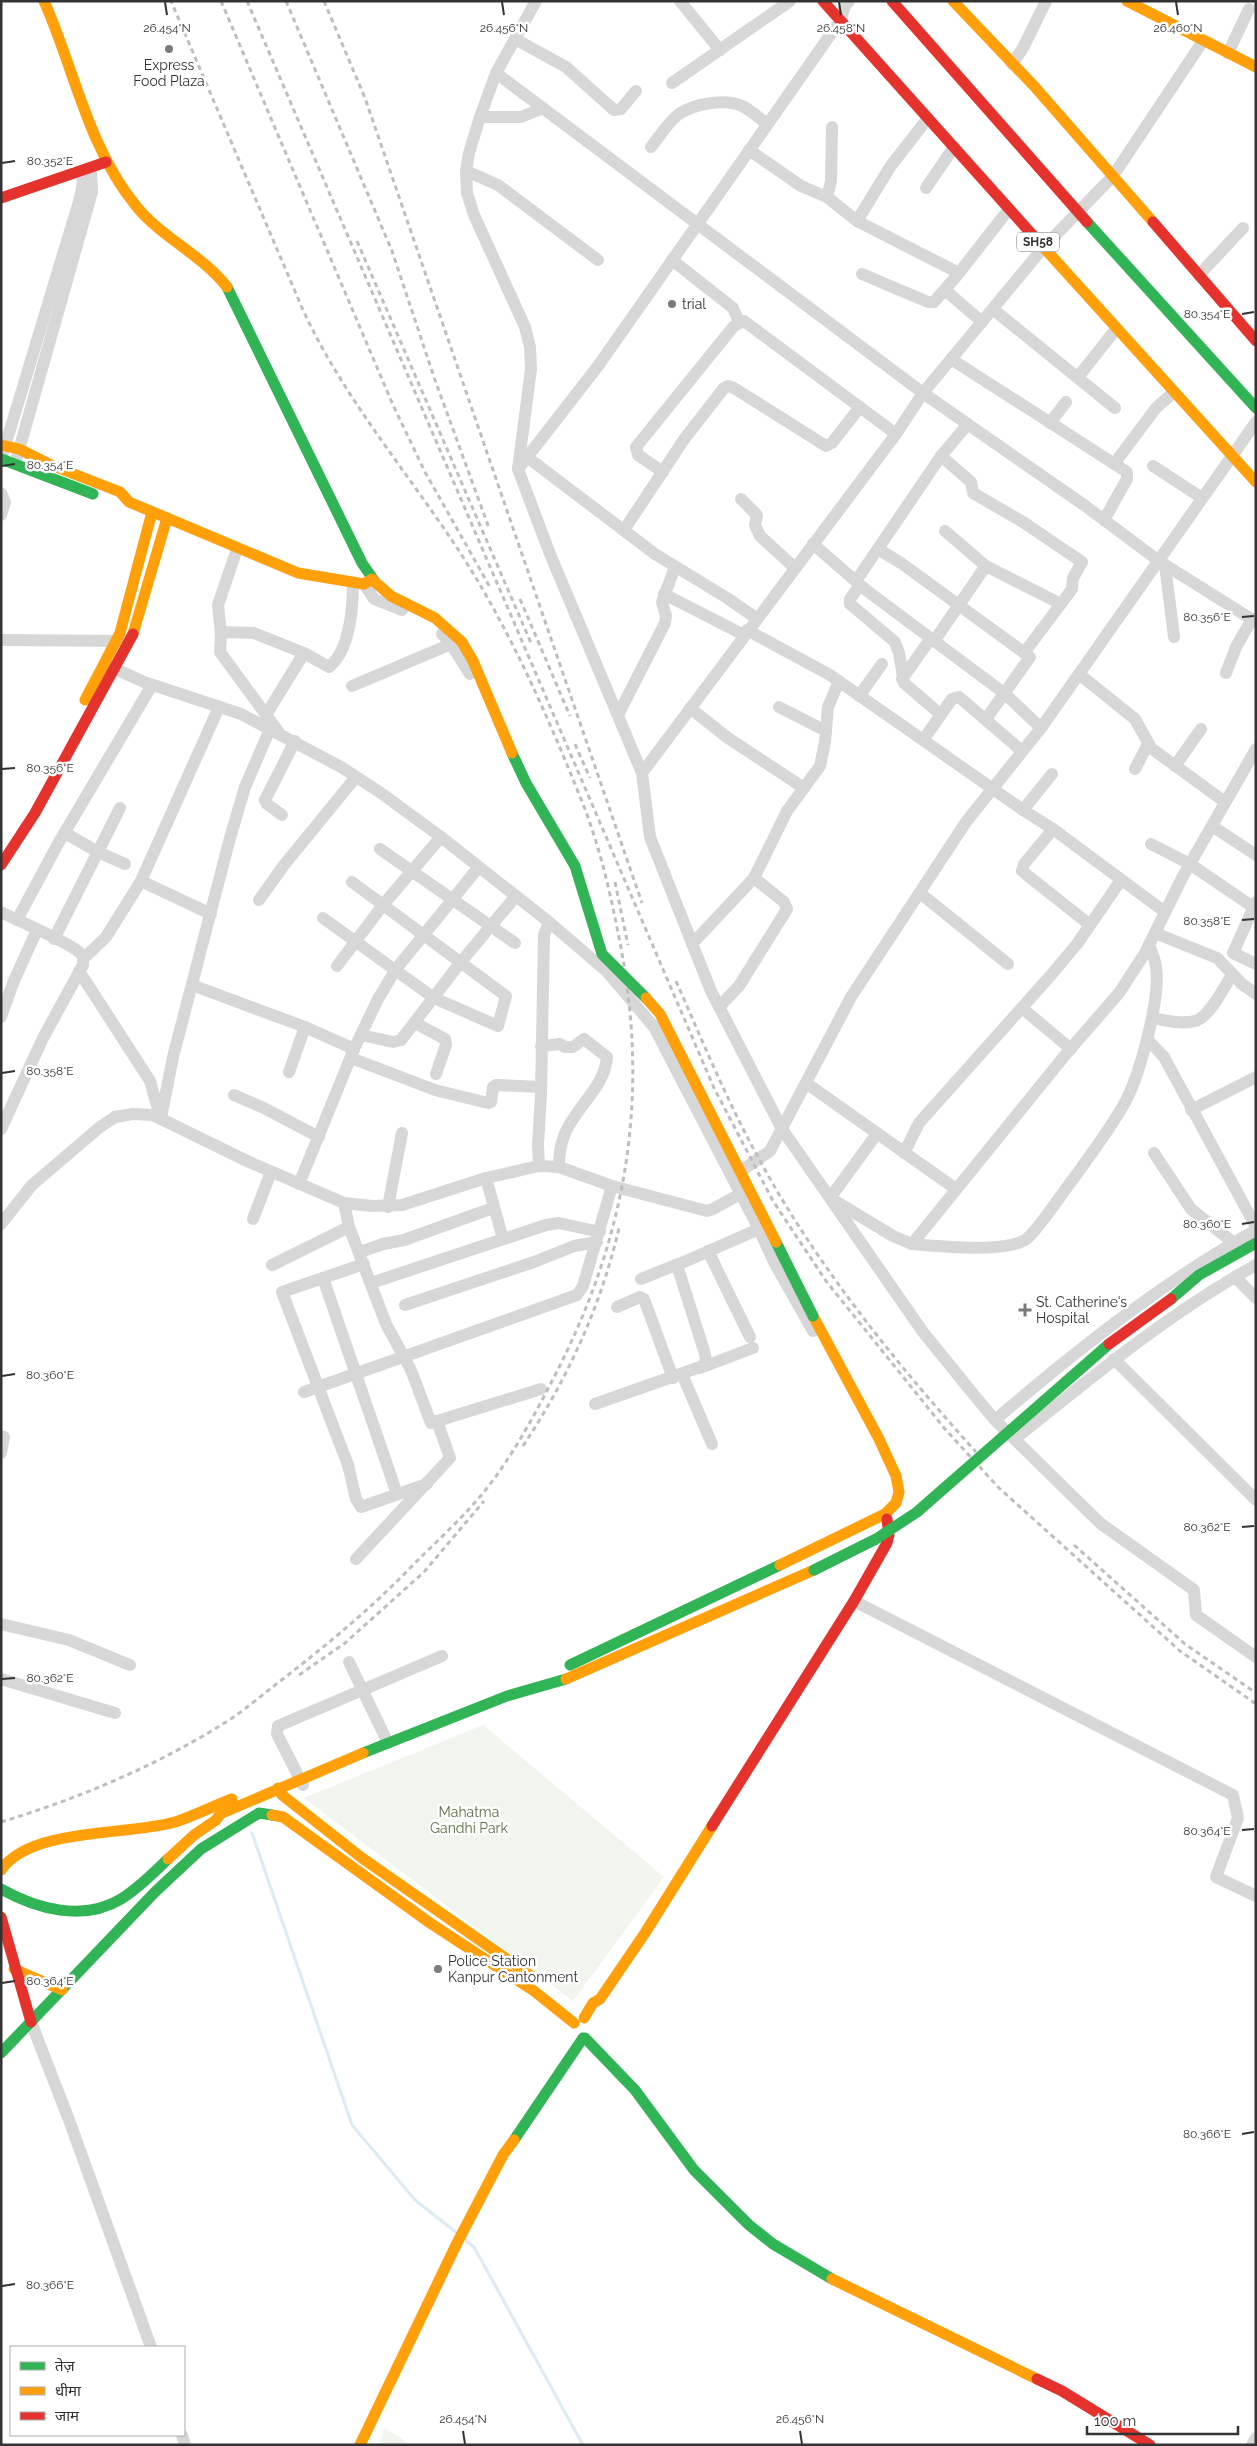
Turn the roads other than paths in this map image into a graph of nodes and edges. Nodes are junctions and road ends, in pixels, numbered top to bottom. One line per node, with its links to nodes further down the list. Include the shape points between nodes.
1 (44, 1): 30 (street)
2 (536, 1): 13 (street)
3 (680, 1): 15 (street)
4 (823, 1): 12 (street, SH58)
5 (849, 1): 12 (street)
6 (892, 1): 38 (street)
7 (953, 1): 17 (street)
8 (1046, 1): 17 (street)
9 (1126, 1): 14 (street)
10 (785, 3): 15 (street)
11 (1249, 9): 16 (street)
12 (840, 21): 24 (street, SH58); 25 (street)
13 (515, 39): 19 (street); 21 (street, via 562,63 614,110 621,109)
14 (1203, 41): 16 (street); 33 (street)
15 (720, 50): 20 (street)
16 (1228, 54): 18 (street)
17 (1012, 64): 33 (street)
18 (1256, 67)
19 (496, 73): 22 (street); 23 (street)
20 (672, 83)
21 (636, 91)
22 (543, 108): 23 (street, via 521,117); 40 (street)
23 (480, 117): 32 (street)
24 (928, 118): 28 (street, SH58); 39 (street, via 890,168)
25 (767, 124): 27 (street, via 743,106 730,102 689,109 678,115); 29 (street)
26 (832, 127): 35 (street, via 831,181)
27 (652, 147)
28 (954, 147): 34 (street); 37 (street, SH58)
29 (749, 150): 35 (street, via 801,186); 40 (street)
30 (106, 162): 31 (street); 95 (street, via 150,222 204,260 228,288 362,563)
31 (86, 170): 36 (street); 66 (street); 67 (street, via 92,192)
32 (466, 171): 43 (street, via 498,185); 75 (street, via 467,194 474,215 525,326 530,347 531,369)
33 (1113, 176): 38 (street); 47 (street)
34 (926, 188)
35 (827, 197): 39 (street)
36 (1, 198)
37 (1009, 209): 42 (street, SH58); 45 (street)
38 (1078, 212): 42 (street); 61 (street)
39 (857, 220): 45 (street)
40 (698, 222): 44 (street); 56 (street)
41 (1243, 228): 47 (street)
42 (1043, 248): 49 (street); 52 (street, SH58)
43 (598, 260)
44 (672, 260): 50 (street, via 733,308); 70 (street, via 598,366)
45 (959, 273): 48 (street)
46 (862, 274): 48 (street, via 928,302 939,299)
47 (1199, 275): 53 (street)
48 (946, 290): 51 (street)
49 (994, 310): 51 (street); 55 (street)
50 (739, 322): 59 (street, via 749,323); 76 (street, via 636,447 638,454)
51 (982, 322): 54 (street)
52 (1116, 329): 55 (street); 57 (street, SH58)
53 (1256, 341)
54 (951, 359): 56 (street); 63 (street)
55 (1078, 377): 60 (street)
56 (923, 392): 64 (street); 65 (street)
57 (1174, 392): 68 (street, SH58); 72 (street, via 1152,414)
58 (1066, 402): 63 (street)
59 (860, 407): 65 (street); 76 (street, via 832,443 826,446 728,386)
60 (1116, 408)
61 (1256, 408)
62 (1256, 422): 68 (street)
63 (1050, 423): 72 (street)
64 (968, 424): 69 (street); 85 (street)
65 (896, 434): 88 (street)
66 (3, 445): 67 (street); 71 (street)
67 (19, 449): 73 (street); 81 (street, via 120,492)
68 (1232, 455): 77 (street, SH58); 79 (street)
69 (941, 456): 90 (street); 98 (street, via 971,482 973,493 1081,560 1072,589)
70 (527, 457): 75 (street); 86 (street)
71 (1, 459): 73 (street)
72 (1114, 464): 85 (street, via 1127,472 1128,477)
73 (14, 465): 81 (street, via 116,503)
74 (1153, 466): 79 (street)
75 (518, 469): 126 (street)
76 (662, 472): 86 (street)
77 (1256, 482)
78 (1, 492): 83 (street, via 6,502)
79 (1202, 498): 91 (street)
80 (741, 499): 94 (street, via 757,516 755,525 760,536)
81 (129, 502): 82 (street)
82 (152, 512): 84 (street); 107 (street)
83 (1, 514)
84 (167, 518): 89 (street); 107 (street, via 142,610)
85 (1104, 520): 91 (street)
86 (624, 530): 92 (street)
87 (945, 532): 93 (street)
88 (813, 544): 94 (street); 96 (street)
89 (237, 549): 95 (street, via 298,573); 102 (street, via 218,605)
90 (878, 549): 96 (street); 99 (street)
91 (1162, 563): 101 (street); 104 (street); 114 (street)
92 (675, 566): 97 (street); 100 (street)
93 (988, 567): 98 (street); 99 (street, via 981,572)
94 (795, 568): 100 (street)
95 (366, 582): 108 (street, via 374,599 430,621); 109 (street, via 332,665 326,667); 267 (street, bridge, via 435,618 462,642 526,783 575,866 602,954 610,966 640,991 660,1014)
96 (858, 583): 105 (street); 115 (street, via 850,604 895,642 900,653)
97 (664, 594): 103 (street); 126 (street, via 665,622)
98 (1061, 604): 110 (street)
99 (959, 605): 105 (street); 110 (street)
100 (756, 618): 103 (street)
101 (1254, 621): 113 (street, via 1236,647)
102 (221, 632): 109 (street, via 254,633); 125 (street, via 221,655)
103 (746, 632): 116 (street); 123 (street)
104 (1174, 637)
105 (933, 639): 115 (street); 119 (street)
106 (1, 640): 107 (street)
107 (123, 641): 112 (street)
108 (451, 644): 118 (street); 194 (street, via 466,666 500,745 536,814 574,878 590,942)
109 (304, 653): 125 (street)
110 (1024, 654): 119 (street, via 1030,657)
111 (882, 664): 120 (street)
112 (110, 666): 117 (street); 153 (street); 159 (street, via 35,813)
113 (1226, 673)
114 (1079, 674): 128 (street); 134 (street, via 1135,719)
115 (902, 679): 124 (street, via 908,688)
116 (839, 682): 120 (street); 130 (street, via 828,707)
117 (152, 685): 121 (street); 150 (street)
118 (352, 686)
119 (1004, 694): 127 (street); 128 (street)
120 (859, 696): 132 (street)
121 (219, 707): 131 (street, via 241,714); 164 (street)
122 (778, 707): 130 (street)
123 (690, 708): 139 (street); 142 (street, via 728,738)
124 (940, 714): 127 (street, via 952,699 959,696); 132 (street)
125 (266, 715): 131 (street)
126 (618, 715): 139 (street)
127 (986, 719): 136 (street)
128 (1041, 728): 136 (street)
129 (1201, 729): 137 (street)
130 (826, 731): 142 (street, via 820,766)
131 (275, 732): 133 (street); 174 (street, via 245,787)
132 (923, 740): 143 (street)
133 (295, 741): 141 (street); 147 (street, via 265,800)
134 (1148, 744): 137 (street); 138 (street)
135 (1256, 749): 144 (street)
136 (1022, 751): 143 (street)
137 (1175, 766): 144 (street)
138 (1136, 769)
139 (642, 773): 186 (street, via 650,837)
140 (1052, 774): 146 (street)
141 (356, 776): 151 (street); 169 (street)
142 (804, 788): 162 (street, via 787,811)
143 (992, 789): 146 (street); 166 (street)
144 (1225, 802): 148 (street)
145 (120, 808): 155 (street)
146 (1023, 810): 149 (street)
147 (282, 815)
148 (1212, 826): 156 (street); 158 (street)
149 (1053, 829): 163 (street); 178 (street, via 1024,864 1022,871)
150 (65, 833): 155 (street); 176 (street)
151 (441, 837): 160 (street); 161 (street)
152 (1151, 844): 158 (street)
153 (1, 849)
154 (380, 849): 161 (street)
155 (98, 852): 157 (street); 183 (street)
156 (1256, 855)
157 (125, 864)
158 (1190, 864): 171 (street); 173 (street)
159 (1, 865)
160 (478, 868): 167 (street); 168 (street)
161 (412, 871): 168 (street); 170 (street)
162 (754, 878): 186 (street); 200 (street, via 784,902 787,909 740,986)
163 (1122, 880): 173 (street); 178 (street)
164 (141, 881): 174 (street); 188 (street, via 106,937)
165 (352, 882): 170 (street)
166 (920, 893): 190 (street); 214 (street, via 851,997)
167 (516, 896): 177 (street); 179 (street)
168 (452, 899): 179 (street); 182 (street)
169 (259, 900)
170 (382, 905): 182 (street); 184 (street)
171 (1255, 906): 191 (street, via 1232,953)
172 (1, 912): 176 (street)
173 (1165, 912): 181 (street)
174 (211, 914): 197 (street)
175 (323, 918): 184 (street)
176 (17, 920): 180 (street)
177 (549, 922): 194 (street); 208 (street, via 544,935)
178 (1090, 925): 201 (street)
179 (490, 928): 185 (street); 189 (street)
180 (37, 930): 183 (street); 202 (street)
181 (1155, 933): 187 (street); 196 (street, via 1217,958)
182 (422, 934): 189 (street); 193 (street)
183 (54, 939): 188 (street, via 80,953)
184 (356, 941): 192 (street); 193 (street)
185 (515, 943)
186 (692, 944): 200 (street)
187 (1149, 945): 203 (street, via 1156,968); 209 (street, via 1119,993)
188 (83, 959): 195 (street)
189 (460, 962): 199 (street); 199 (street, via 506,996 498,1026)
190 (1008, 964)
191 (1256, 964)
192 (337, 966)
193 (396, 969): 199 (street); 206 (street)
194 (604, 969): 229 (street, via 654,1027)
195 (79, 971): 218 (street, via 150,1081); 219 (street, via 43,1038)
196 (1232, 975): 198 (street); 203 (street, via 1200,1020)
197 (192, 985): 205 (street); 218 (street)
198 (1256, 994)
199 (434, 998): 204 (street)
200 (719, 1007): 220 (street)
201 (1022, 1008): 209 (street); 224 (street, via 919,1123)
202 (1, 1017)
203 (1152, 1018): 207 (street)
204 (415, 1022): 206 (street, via 398,1042); 212 (street, via 446,1038)
205 (306, 1028): 210 (street); 211 (street)
206 (361, 1035): 210 (street)
207 (1148, 1040): 217 (street, via 1164,1057); 249 (street, via 1124,1104 1072,1181 1026,1240 993,1247)
208 (541, 1046): 215 (street); 227 (street, via 560,1044 573,1047 584,1039 607,1057 599,1081 564,1135)
209 (1071, 1049): 233 (street)
210 (353, 1054): 215 (street, via 418,1084 488,1103 496,1085); 223 (street)
211 (289, 1072)
212 (436, 1074)
213 (1255, 1079): 217 (street)
214 (806, 1083): 220 (street); 222 (street)
215 (541, 1087): 226 (street)
216 (234, 1095): 223 (street)
217 (1191, 1110): 241 (street)
218 (161, 1118): 228 (street); 240 (street, via 133,1114 115,1117 32,1184)
219 (1, 1129)
220 (782, 1129): 229 (street, via 770,1151); 235 (street)
221 (402, 1133): 237 (street)
222 (876, 1135): 224 (street); 235 (street)
223 (319, 1137): 231 (street)
224 (904, 1153): 233 (street)
225 (1154, 1154): 247 (street, via 1191,1209)
226 (539, 1166): 227 (street); 230 (street)
227 (559, 1167): 232 (street)
228 (271, 1172): 231 (street); 239 (street)
229 (732, 1177): 234 (street)
230 (486, 1178): 237 (street); 238 (street)
231 (299, 1184): 236 (street)
232 (612, 1186): 234 (street, via 707,1211); 245 (street)
233 (956, 1190): 249 (street)
234 (740, 1194): 243 (street)
235 (830, 1198): 249 (street); 274 (street, via 923,1332)
236 (344, 1203): 237 (street); 242 (street)
237 (388, 1207)
238 (493, 1208): 246 (street); 252 (street)
239 (252, 1219)
240 (1, 1224)
241 (1256, 1226)
242 (349, 1227): 252 (street); 254 (street)
243 (759, 1229): 250 (street); 267 (street, via 806,1320)
244 (1256, 1230): 247 (street)
245 (598, 1237): 246 (street, via 559,1223); 262 (street); 264 (street, via 583,1286 577,1295)
246 (503, 1239): 259 (street)
247 (1234, 1243): 274 (street, via 1099,1333)
248 (1256, 1243): 261 (street, via 1204,1272 1179,1289)
249 (912, 1244)
250 (708, 1251): 253 (street); 266 (street, via 752,1343)
251 (1256, 1253): 261 (street, via 1183,1298)
252 (362, 1258): 257 (street); 259 (street)
253 (678, 1264): 258 (street); 266 (street, via 677,1270 706,1360)
254 (272, 1265)
255 (1256, 1266): 256 (street)
256 (1235, 1277): 260 (street); 265 (street)
257 (323, 1278): 268 (street); 270 (street, via 282,1292)
258 (640, 1279)
259 (371, 1283): 264 (street, via 386,1324)
260 (1256, 1298)
261 (1171, 1299): 292 (street, bridge, via 1110,1343 917,1512 876,1539 814,1570 569,1678)
262 (405, 1305)
263 (617, 1307): 269 (street, via 640,1297 644,1299)
264 (405, 1357): 268 (street); 275 (street, via 431,1422)
265 (1114, 1359): 277 (street); 282 (street)
266 (700, 1368): 269 (street)
267 (839, 1368): 283 (street, via 879,1438 896,1476 897,1498)
268 (358, 1373): 270 (street); 281 (street)
269 (677, 1376): 273 (street); 278 (street)
270 (318, 1387): 272 (street); 281 (street, via 361,1507)
271 (541, 1389): 275 (street)
272 (304, 1392)
273 (595, 1404)
274 (995, 1420): 277 (street)
275 (437, 1421): 280 (street, via 450,1458)
276 (4, 1437): 279 (street)
277 (1015, 1439): 288 (street, via 1100,1523 1194,1590 1196,1615)
278 (712, 1444)
279 (1, 1453)
280 (427, 1484): 281 (street); 284 (street)
281 (397, 1494)
282 (1256, 1500)
283 (885, 1514): 285 (street, via 887,1542); 292 (street, via 558,1671)
284 (356, 1559)
285 (854, 1601): 302 (street, via 1233,1796 1238,1818 1216,1877); 309 (street, via 650,1925 600,1999 593,2003)
286 (1, 1624): 290 (street, via 69,1640)
287 (442, 1656): 293 (street)
288 (1256, 1657)
289 (349, 1662): 293 (street)
290 (130, 1665)
291 (1, 1679): 295 (street)
292 (552, 1680): 294 (street)
293 (362, 1689): 296 (street); 297 (street, via 278,1726 277,1734)
294 (518, 1696): 296 (street, via 507,1696); 297 (street, via 511,1703)
295 (115, 1713)
296 (388, 1744): 297 (street)
297 (302, 1782): 298 (street)
298 (280, 1791): 299 (street); 300 (street, via 226,1801 174,1822 28,1847 15,1853); 304 (street, via 362,1858)
299 (250, 1809): 301 (street, via 220,1814 178,1847 135,1890 106,1906 82,1912 56,1912 28,1904); 305 (street, via 283,1817); 307 (street, via 155,1892)
300 (1, 1870)
301 (1, 1890)
302 (1256, 1896)
303 (1, 1917): 306 (street)
304 (487, 1944): 305 (street); 309 (street, via 555,1993)
305 (479, 1955): 309 (street)
306 (14, 1969): 307 (street); 308 (street)
307 (62, 1990): 308 (street)
308 (31, 2022): 310 (street); 311 (street)
309 (585, 2028): 313 (street, via 560,2061 558,2071 503,2155); 314 (street, via 598,2053 635,2090 694,2170 749,2225 773,2244 851,2290 1062,2391)
310 (1, 2053)
311 (151, 2346)
312 (1256, 2438): 315 (street)
313 (360, 2445)
314 (1150, 2445)
315 (1252, 2445)

